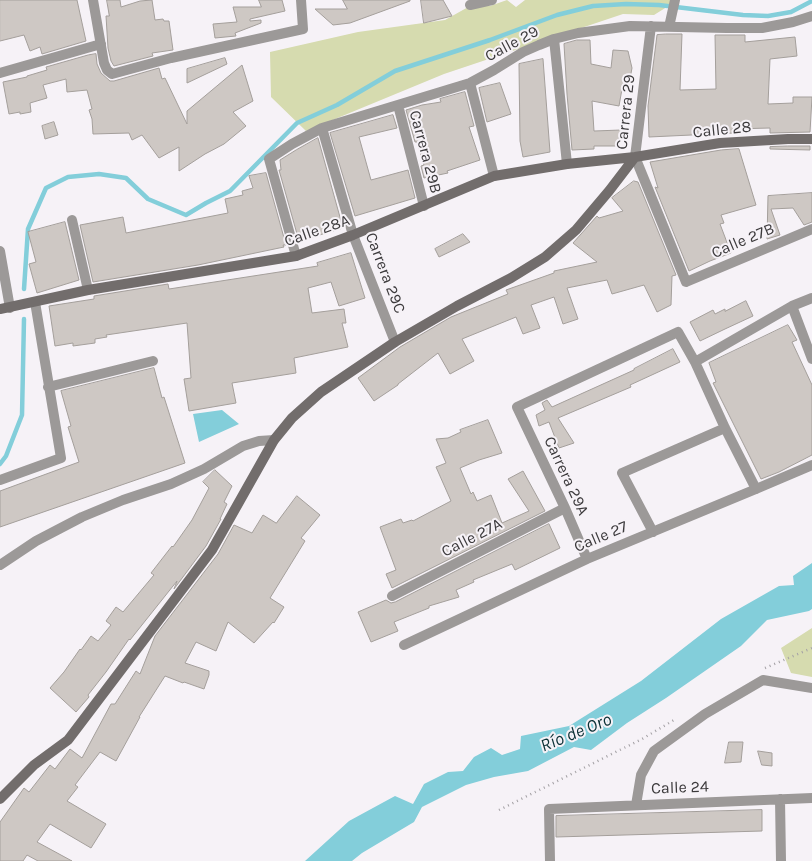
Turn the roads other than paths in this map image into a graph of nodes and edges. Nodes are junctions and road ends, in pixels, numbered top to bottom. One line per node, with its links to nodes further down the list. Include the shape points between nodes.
1 (93, 0): 10 (street)
2 (301, 0): 10 (street, via 303,29 112,74 104,63)
3 (492, 0): 5 (street)
4 (675, 0): 8 (street)
5 (470, 4)
6 (812, 16): 8 (street, Calle 29, via 762,28)
7 (651, 26): 8 (street, Calle 29); 9 (street, Calle 29, via 605,29); 16 (street, Carrera 29)
8 (669, 27)
9 (554, 40): 12 (street, Calle 29, via 523,52); 17 (street)
10 (101, 44): 11 (street)
11 (0, 73)
12 (470, 83): 13 (street, Calle 29); 18 (street)
13 (398, 105): 14 (street, Calle 29); 19 (street, Carrera 29B)
14 (322, 128): 22 (street, Carrera 29C); 24 (street, Calle 29, via 269,158)
15 (812, 139): 16 (street, Calle 28, via 720,143)
16 (635, 157): 17 (street, Calle 28A); 25 (street, Carrera 29); 31 (street, via 576,230 545,257)
17 (566, 164): 18 (street, Calle 28A)
18 (494, 176): 19 (street, Calle 28A)
19 (424, 206): 22 (street, Calle 28A)
20 (72, 220): 26 (street)
21 (812, 229): 25 (street, Calle 27B)
22 (353, 235): 24 (street, Calle 28A); 31 (street, Carrera 29C)
23 (0, 256): 30 (street)
24 (296, 256): 26 (street, Calle 28A)
25 (686, 282)
26 (88, 290): 28 (street, Calle 28A)
27 (812, 298): 29 (street)
28 (35, 302): 30 (street, Calle 28A); 35 (street)
29 (792, 306): 32 (street); 34 (street)
30 (5, 308)
31 (395, 342): 37 (street, via 321,392 292,418)
32 (812, 359)
33 (153, 361): 35 (street)
34 (695, 362): 36 (street); 41 (street, Carrera 29A, via 678,332 516,407)
35 (48, 387): 39 (street, via 61,458)
36 (725, 428): 40 (street); 42 (street, via 622,473)
37 (274, 440): 44 (street, via 243,446 171,484 82,517 36,541); 49 (street, via 212,550 68,740 34,765)
38 (812, 465): 40 (street, Calle 27)
39 (0, 480)
40 (756, 489): 42 (street, Calle 27)
41 (565, 508): 43 (street, Carrera 29A); 45 (street, Calle 27A)
42 (653, 532): 43 (street, Calle 27)
43 (587, 559): 46 (street, Calle 27)
44 (0, 565)
45 (392, 596)
46 (404, 645)
47 (812, 688): 51 (street, via 764,680 705,714 654,751 641,775)
48 (812, 798): 50 (street, Calle 24)
49 (0, 799)
50 (780, 799): 51 (street, Calle 24); 53 (street)
51 (636, 805): 52 (street, Calle 24, via 549,809)
52 (550, 861)
53 (781, 861)

